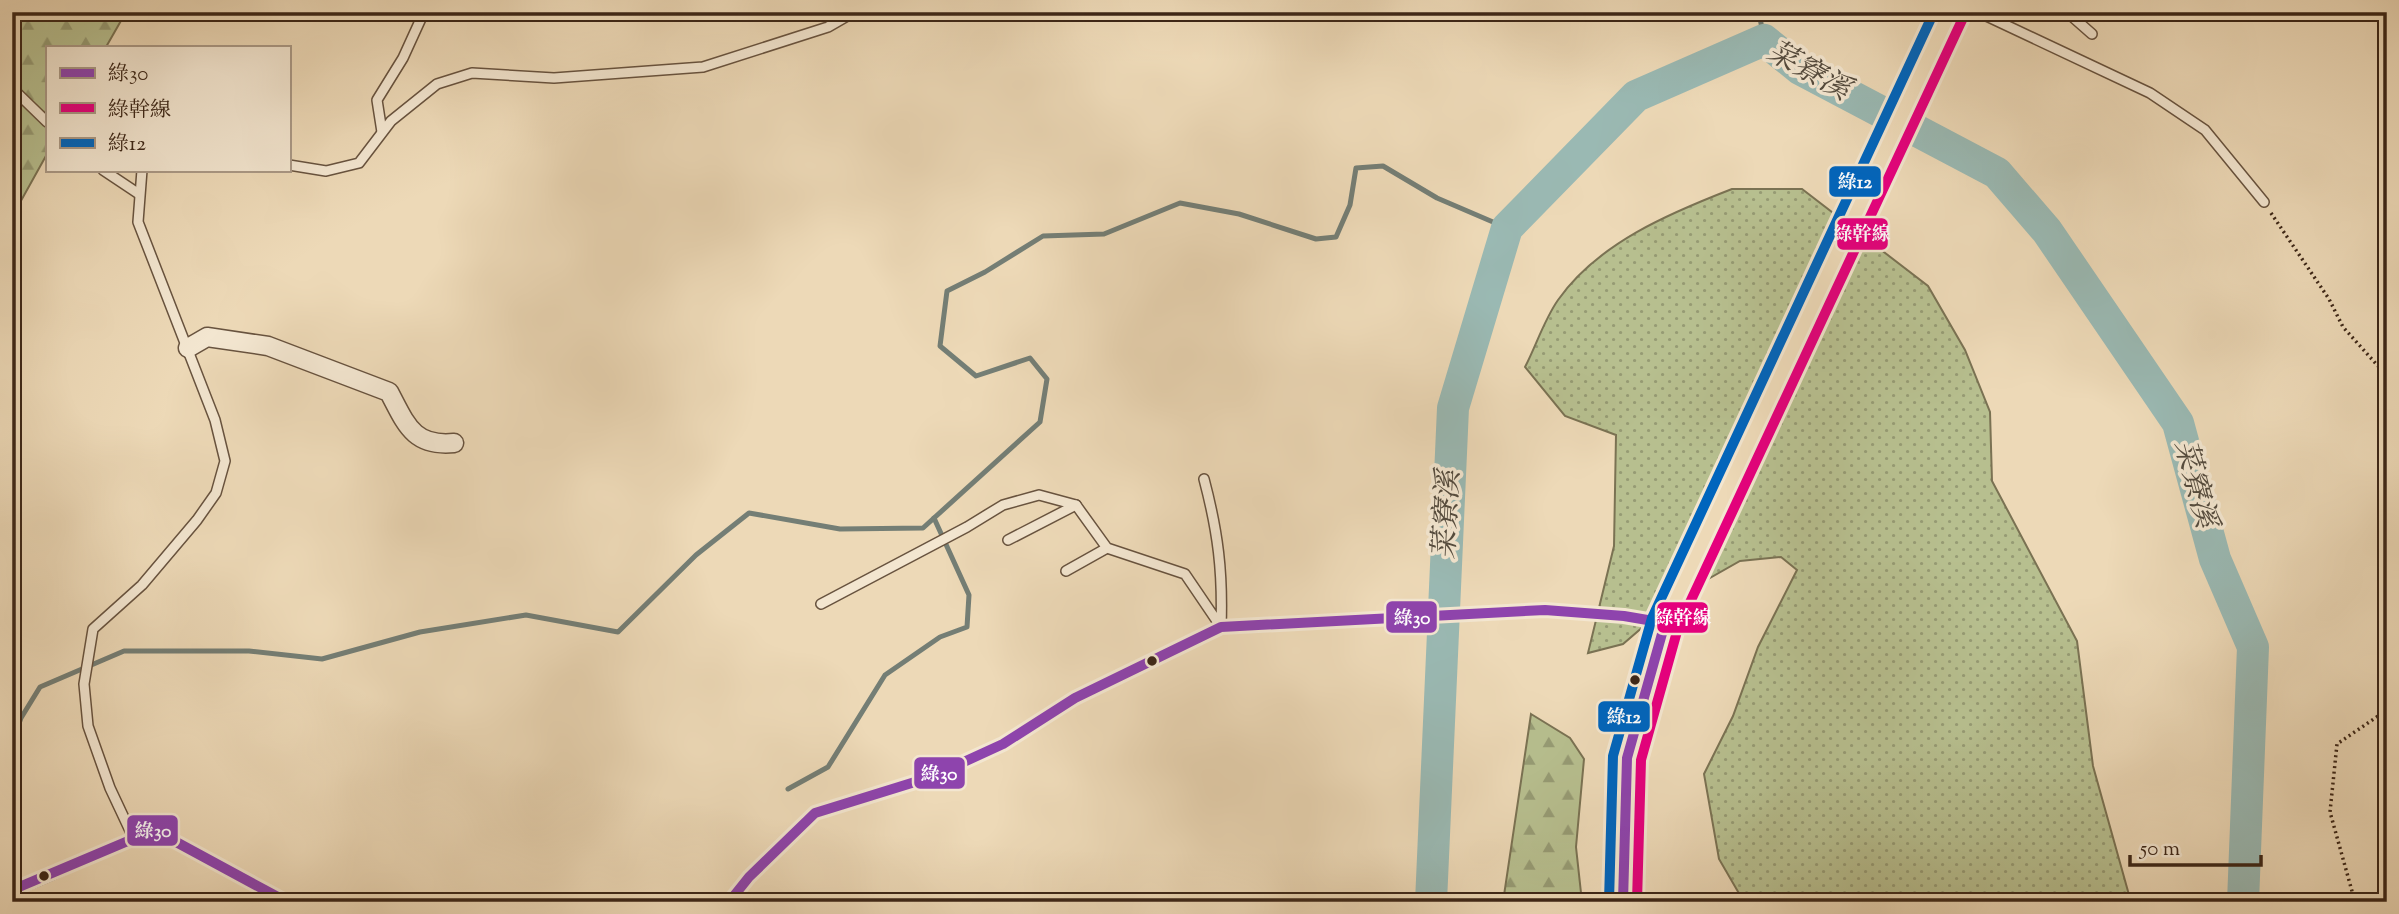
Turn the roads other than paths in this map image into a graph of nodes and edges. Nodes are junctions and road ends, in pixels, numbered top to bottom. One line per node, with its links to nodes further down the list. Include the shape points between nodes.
1 (424, 12): 11 (lane, via 377,100)
2 (854, 12): 11 (lane, via 828,27 703,67 554,78 472,73 437,84)
3 (1950, 12): 25 (main road)
4 (1978, 12): 7 (lane)
5 (2034, 12): 7 (lane)
6 (2067, 12): 8 (lane)
7 (1995, 19): 16 (lane, via 2150,93 2205,130)
8 (2092, 34)
9 (12, 88): 10 (lane)
10 (46, 121)
11 (382, 132): 12 (lane, via 359,163 326,171)
12 (290, 165)
13 (106, 172): 15 (lane)
14 (142, 172): 15 (lane)
15 (139, 194): 17 (lane, via 138,222)
16 (2264, 202)
17 (188, 348): 18 (street, via 207,337 268,346 388,392 409,430 433,445); 27 (lane, via 225,460 216,493 142,585 93,629 83,684 88,726)
18 (454, 443)
19 (1204, 479): 26 (lane, via 1223,574)
20 (1076, 505): 21 (lane); 22 (lane); 24 (lane, via 1039,495 1003,505)
21 (1008, 540)
22 (1107, 548): 23 (lane); 26 (lane, via 1185,574)
23 (1066, 571)
24 (821, 604)
25 (1665, 623): 26 (lane, via 1545,610); 31 (main road, via 1627,758)
26 (1221, 627): 30 (lane, via 1075,698 1003,744 931,777 815,813)
27 (133, 836): 28 (lane); 29 (lane, via 153,830)
28 (12, 890)
29 (287, 902)
30 (729, 902)
31 (1623, 902)

